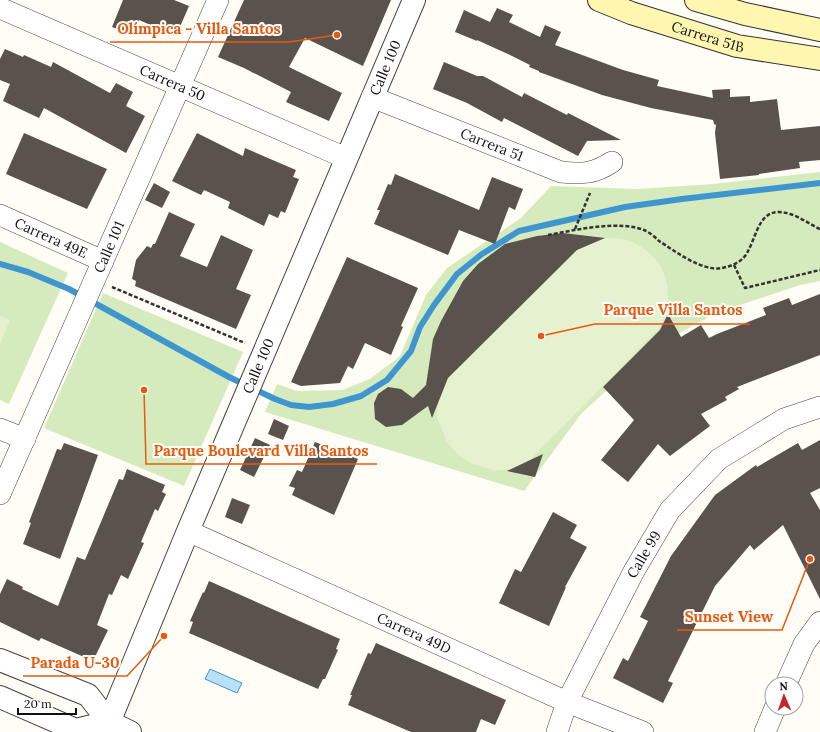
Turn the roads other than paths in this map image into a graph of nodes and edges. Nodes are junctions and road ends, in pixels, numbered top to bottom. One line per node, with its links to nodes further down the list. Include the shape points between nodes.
1 (218, 0): 8 (street, Calle 101)
2 (414, 0): 9 (street, Calle 100)
3 (599, 0): 7 (main road, Carrera 51B, via 631,13 737,46)
4 (696, 0): 6 (main road, via 745,14)
5 (11, 7): 8 (street, Carrera 50)
6 (820, 30)
7 (820, 59)
8 (180, 86): 10 (street, Carrera 50); 13 (street, Calle 101)
9 (372, 97): 10 (street, Calle 100); 11 (street, Carrera 51, via 561,172 582,174 602,169)
10 (346, 158): 18 (street, Calle 100)
11 (612, 162)
12 (0, 215): 13 (street, Carrera 49E)
13 (103, 261): 16 (street, Calle 101)
14 (820, 408): 23 (street, Calle 99, via 784,419 719,458 670,510 634,571)
15 (0, 429): 16 (street)
16 (25, 439): 17 (street, Calle 101)
17 (0, 494)
18 (188, 531): 23 (street, Carrera 49D); 25 (street, Calle 100)
19 (820, 622): 21 (street, via 804,644)
20 (0, 660): 25 (street, via 88,695)
21 (790, 676)
22 (0, 697): 25 (street, via 76,730)
23 (567, 702): 27 (street, Calle 99); 28 (street, Carrera 49D)
24 (772, 716): 29 (street)
25 (107, 727): 26 (street)
26 (130, 732)
27 (557, 732)
28 (643, 732)
29 (765, 732)

